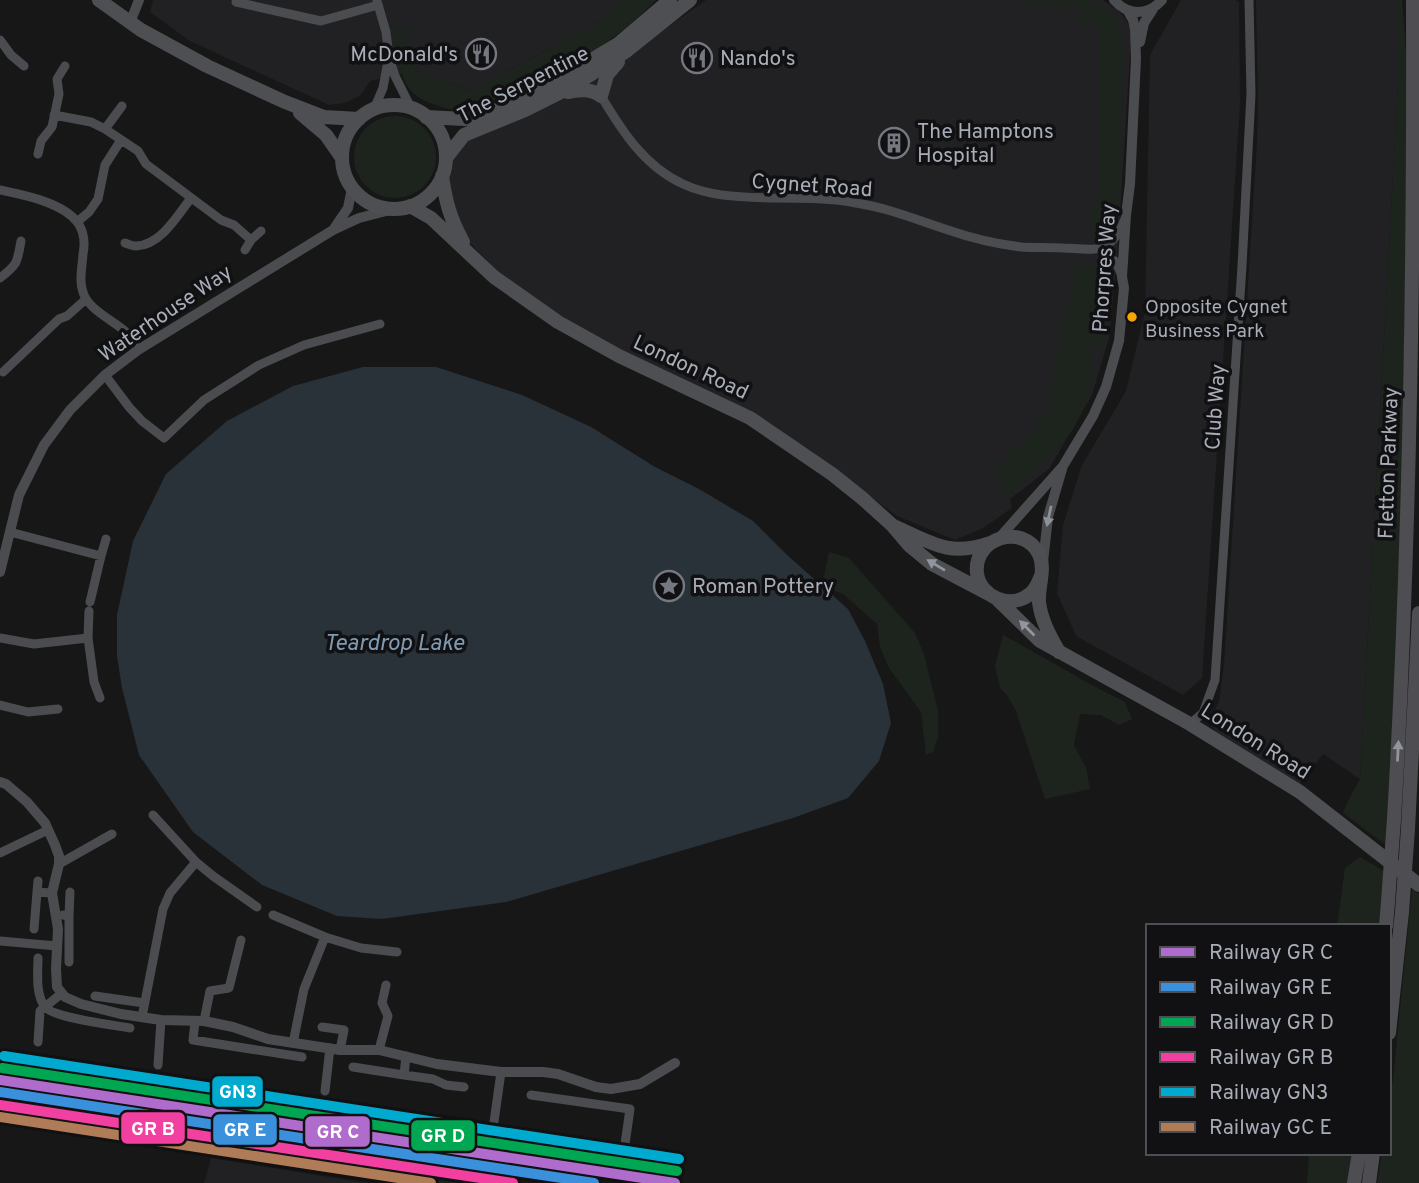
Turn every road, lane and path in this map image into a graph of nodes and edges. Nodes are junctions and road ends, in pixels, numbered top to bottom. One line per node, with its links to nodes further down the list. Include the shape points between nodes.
1 (99, 0): 14 (main road)
2 (139, 0): 14 (street)
3 (670, 0): 29 (main road, The Serpentine, via 618,44 537,93 480,117)
4 (690, 0): 16 (main road, The Serpentine)
5 (1114, 0): 13 (street)
6 (1162, 0): 12 (street)
7 (1249, 0): 76 (street, Club Way, via 1251,106 1215,681 1202,713)
8 (1405, 0): 23 (highway)
9 (1413, 0): 23 (highway, Fletton Parkway)
10 (236, 2): 11 (street, via 321,21)
11 (377, 3): 17 (street)
12 (1153, 9): 13 (street); 18 (street, Phorpres Way, via 1144,23)
13 (1128, 11): 18 (street, Phorpres Way, via 1135,29)
14 (130, 23): 24 (main road)
15 (0, 40): 19 (street)
16 (625, 52): 21 (main road, The Serpentine); 22 (main road, via 607,75)
17 (389, 57): 26 (street); 27 (street)
18 (1136, 59): 37 (street, Phorpres Way)
19 (24, 66)
20 (65, 66): 28 (street, via 57,79)
21 (559, 93): 22 (main road, via 585,89); 35 (main road, The Serpentine, via 464,135)
22 (601, 96): 50 (street, Cygnet Road, via 642,156 661,173 701,192 856,202 982,240 1021,247)
23 (1414, 101): 93 (highway, Fletton Parkway, one-way to 23, bridge, via 1405,587)
24 (285, 102): 30 (main road, via 324,117); 34 (main road, via 313,122)
25 (122, 106): 31 (street)
26 (411, 108): 27 (main road); 29 (main road)
27 (374, 109): 30 (main road)
28 (54, 115): 31 (street); 33 (street)
29 (426, 117): 35 (main road, via 444,142)
30 (359, 119): 34 (main road, via 349,130)
31 (105, 128): 32 (street)
32 (121, 140): 40 (street); 44 (street, via 105,165 98,199)
33 (38, 153)
34 (342, 158): 38 (main road)
35 (446, 158): 36 (main road)
36 (442, 176): 41 (main road, via 423,200); 52 (main road, London Road, via 452,222)
37 (1130, 184): 43 (street, Phorpres Way); 54 (street)
38 (352, 188): 42 (main road, via 378,206); 45 (street, Waterhouse Way, via 348,208)
39 (0, 190): 44 (street, via 39,198)
40 (191, 198): 47 (street); 49 (street, via 172,228 156,239 137,246)
41 (410, 206): 42 (main road); 52 (main road, London Road)
42 (394, 209): 45 (street, Waterhouse Way)
43 (1126, 215): 50 (street, via 1114,240); 54 (street, Phorpres Way)
44 (77, 222): 55 (street, via 85,244 80,280)
45 (333, 229): 57 (street, Waterhouse Way)
46 (261, 231): 47 (street)
47 (251, 240): 51 (street)
48 (21, 241): 53 (street, via 13,269)
49 (125, 243)
50 (1099, 249): 54 (street, via 1116,261)
51 (245, 250)
52 (469, 252): 61 (main road, London Road, via 494,277 558,322 750,418 832,474)
53 (0, 278)
54 (1123, 282): 60 (street, Phorpres Way, via 1119,341 1106,387)
55 (86, 299): 57 (street, via 128,334); 58 (street, via 37,335)
56 (375, 323): 59 (street, via 259,365 204,400 164,438 135,414)
57 (138, 350): 59 (street, Waterhouse Way)
58 (3, 372)
59 (105, 375): 62 (street, Waterhouse Way, via 44,445 19,495)
60 (1063, 466): 64 (street, Phorpres Way); 67 (street, Phorpres Way, one-way to 67, via 1048,517)
61 (892, 525): 64 (main road, London Road, via 945,548 968,549); 68 (main road, London Road, one-way to 61, via 932,564)
62 (10, 532): 65 (street); 66 (street, Waterhouse Way)
63 (106, 539): 65 (street)
64 (995, 540): 67 (main road, via 1010,536 1028,542 1040,557); 68 (main road, via 983,550 977,568 982,588)
65 (101, 556): 71 (street, via 89,607)
66 (0, 572)
67 (1042, 572): 68 (main road, via 1030,595 1009,602); 72 (main road, via 1041,611)
68 (993, 597): 72 (main road, London Road, one-way to 68, via 1040,641)
69 (1419, 613): 107 (highway, bridge, via 1408,829)
70 (0, 638): 71 (street, via 34,644)
71 (88, 638): 73 (street)
72 (1059, 652): 76 (main road, London Road)
73 (100, 698)
74 (0, 705): 75 (street, via 28,712)
75 (58, 709)
76 (1190, 724): 85 (main road, London Road, via 1300,792)
77 (0, 782): 79 (street, via 27,802)
78 (153, 815): 82 (street)
79 (48, 830): 81 (street); 83 (street)
80 (112, 834): 83 (street)
81 (0, 853)
82 (196, 862): 89 (street); 105 (street, via 163,909)
83 (59, 864): 88 (street)
84 (38, 881): 86 (street)
85 (1419, 885)
86 (37, 891): 88 (street); 94 (street)
87 (70, 892): 92 (street)
88 (52, 893): 90 (street)
89 (257, 907)
90 (56, 914): 92 (street); 98 (street)
91 (273, 915): 95 (street)
92 (69, 916): 101 (street)
93 (1386, 924)
94 (34, 929)
95 (325, 937): 99 (street); 115 (street, via 304,989)
96 (241, 940): 110 (street, via 229,988 210,991)
97 (0, 941): 98 (street)
98 (57, 946): 103 (street, via 55,969)
99 (397, 952)
100 (38, 958): 106 (street, via 39,992)
101 (69, 962)
102 (386, 985): 118 (street, via 382,1003 388,1016)
103 (62, 993): 106 (street); 108 (street, via 81,1004)
104 (95, 996): 105 (street)
105 (144, 1003): 108 (street)
106 (45, 1008): 112 (street, via 58,1015); 114 (street, via 40,1011)
107 (1391, 1014)
108 (142, 1017): 109 (street)
109 (161, 1020): 110 (street); 122 (street)
110 (199, 1021): 113 (street); 116 (street, via 194,1040)
111 (322, 1027): 117 (street, via 344,1030)
112 (130, 1028)
113 (246, 1031): 115 (street); 116 (street)
114 (38, 1042)
115 (293, 1043): 117 (street)
116 (242, 1048): 120 (street)
117 (335, 1049): 118 (street); 128 (street)
118 (380, 1050): 119 (street)
119 (406, 1056): 124 (street); 125 (street)
120 (302, 1057)
121 (675, 1063): 127 (street, via 639,1084)
122 (158, 1065)
123 (353, 1067): 125 (street)
124 (501, 1072): 127 (street, via 558,1074); 131 (street)
125 (404, 1075): 126 (street)
126 (464, 1087)
127 (596, 1087): 130 (street)
128 (325, 1091)
129 (531, 1095): 130 (street)
130 (591, 1104): 132 (street, via 630,1109)
131 (494, 1122)
132 (625, 1144)
133 (1359, 1155): 135 (highway)
134 (1373, 1155): 136 (highway)
135 (1354, 1183)
136 (1369, 1183)

